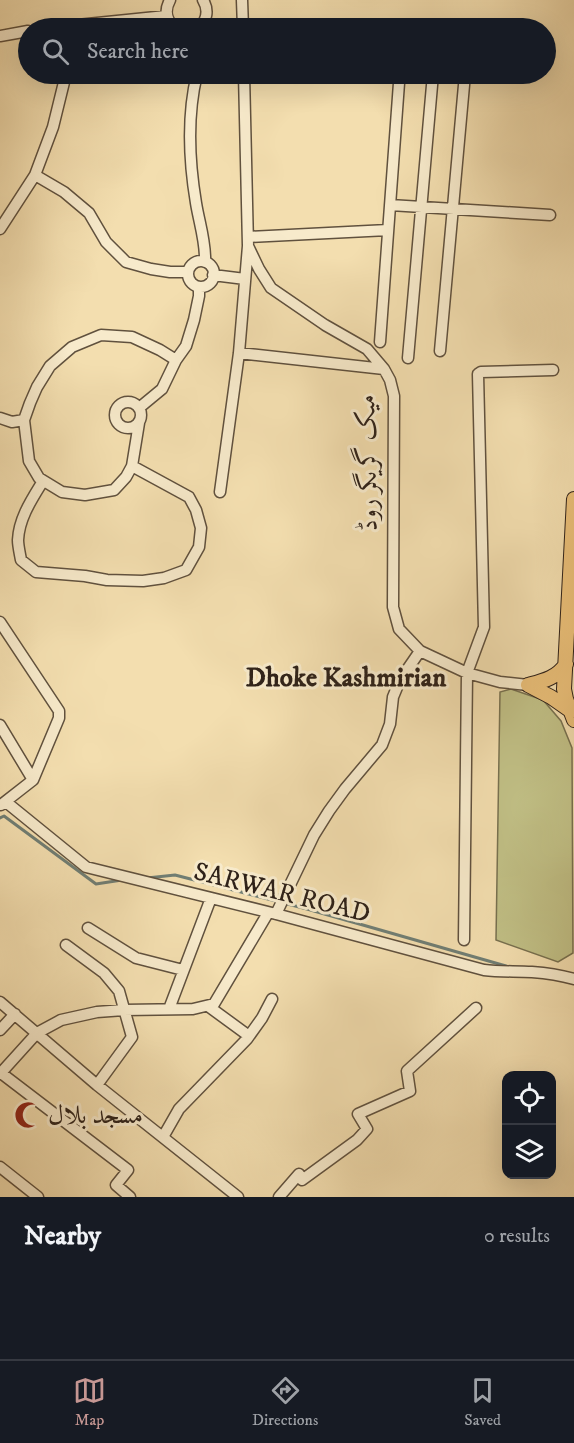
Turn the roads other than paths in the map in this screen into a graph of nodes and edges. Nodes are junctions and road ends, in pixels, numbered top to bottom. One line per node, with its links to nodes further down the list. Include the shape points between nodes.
1 (170, 0): 4 (street)
2 (203, 0): 6 (street)
3 (242, 0): 7 (street)
4 (166, 16): 5 (street)
5 (149, 18)
6 (206, 18)
7 (243, 18)
8 (18, 33): 9 (street)
9 (0, 36)
10 (64, 84): 16 (street)
11 (195, 84): 24 (street, via 191,155)
12 (244, 84): 23 (street, میک گریگر روڈ)
13 (399, 84): 17 (street)
14 (432, 84): 18 (street)
15 (464, 84): 19 (street)
16 (35, 175): 21 (street); 25 (street, via 89,213 106,242 126,262)
17 (390, 205): 18 (street); 22 (street)
18 (421, 207): 19 (street); 32 (street)
19 (453, 209): 20 (street); 30 (street)
20 (550, 215)
21 (2, 222)
22 (388, 230): 23 (street); 29 (street)
23 (248, 242): 27 (street); 34 (street, میک گریگر روڈ, via 271,288 367,349)
24 (205, 262): 25 (street, via 197,262); 26 (street)
25 (188, 272): 28 (street, via 192,283)
26 (213, 275): 27 (street); 28 (street, via 207,285)
27 (245, 279): 31 (street)
28 (199, 287): 33 (street, via 186,346)
29 (380, 342)
30 (440, 351)
31 (238, 353): 34 (street); 42 (street)
32 (408, 358)
33 (176, 360): 36 (street, via 162,388); 38 (street, via 132,337 101,335 72,347 50,366)
34 (384, 369): 45 (street, میک گریگر روڈ, via 394,396 393,607 399,629)
35 (553, 370): 47 (street, via 478,374 484,627)
36 (139, 408): 39 (street); 39 (street, via 132,402 123,403 116,409 115,418 123,428)
37 (0, 418): 38 (street)
38 (24, 420): 41 (street, via 29,460)
39 (139, 423): 40 (street)
40 (132, 466): 41 (street, via 114,490 93,494 62,492); 41 (street, via 189,497 196,510 201,528 199,547 186,570 143,581 36,572 21,560 18,542 21,521)
41 (43, 481)
42 (220, 492)
43 (574, 499): 46 (main road)
44 (0, 622): 51 (street, via 59,711)
45 (420, 651): 47 (street, میک گریگر روڈ); 54 (street, via 393,697 390,724 382,745 328,811)
46 (568, 671): 48 (main road, میک گریگر روڈ); 49 (main road, via 564,689)
47 (467, 673): 48 (street, میک گریگر روڈ); 56 (street)
48 (528, 685): 49 (main road, میک گریگر روڈ, via 547,694)
49 (572, 715)
50 (0, 725): 51 (street)
51 (33, 780): 52 (street)
52 (3, 804): 53 (street, SARWAR ROAD, via 86,867)
53 (210, 898): 54 (street, SARWAR ROAD); 58 (street)
54 (272, 914): 60 (street, SARWAR ROAD, via 484,970); 64 (street, via 214,1004)
55 (88, 928): 58 (street, via 136,958)
56 (464, 940)
57 (66, 945): 67 (street, via 104,973 119,991)
58 (183, 970): 66 (street)
59 (574, 971): 60 (street)
60 (559, 975): 61 (street, SARWAR ROAD)
61 (574, 979)
62 (272, 999): 71 (street)
63 (0, 1002): 68 (street)
64 (208, 1006): 66 (street); 71 (street)
65 (476, 1008): 79 (street, via 407,1071 410,1091 358,1114 368,1129 303,1180 299,1174)
66 (169, 1009): 67 (street)
67 (124, 1010): 70 (street, via 61,1020); 73 (street, via 132,1037)
68 (15, 1014): 69 (street); 70 (street)
69 (0, 1030)
70 (37, 1033): 72 (street); 73 (street)
71 (249, 1036): 74 (street, via 179,1109)
72 (1, 1073): 77 (street, via 128,1170 116,1185)
73 (97, 1085): 74 (street)
74 (163, 1137): 78 (street)
75 (0, 1167): 76 (street)
76 (38, 1197)
77 (130, 1197)
78 (238, 1197)
79 (279, 1197)

